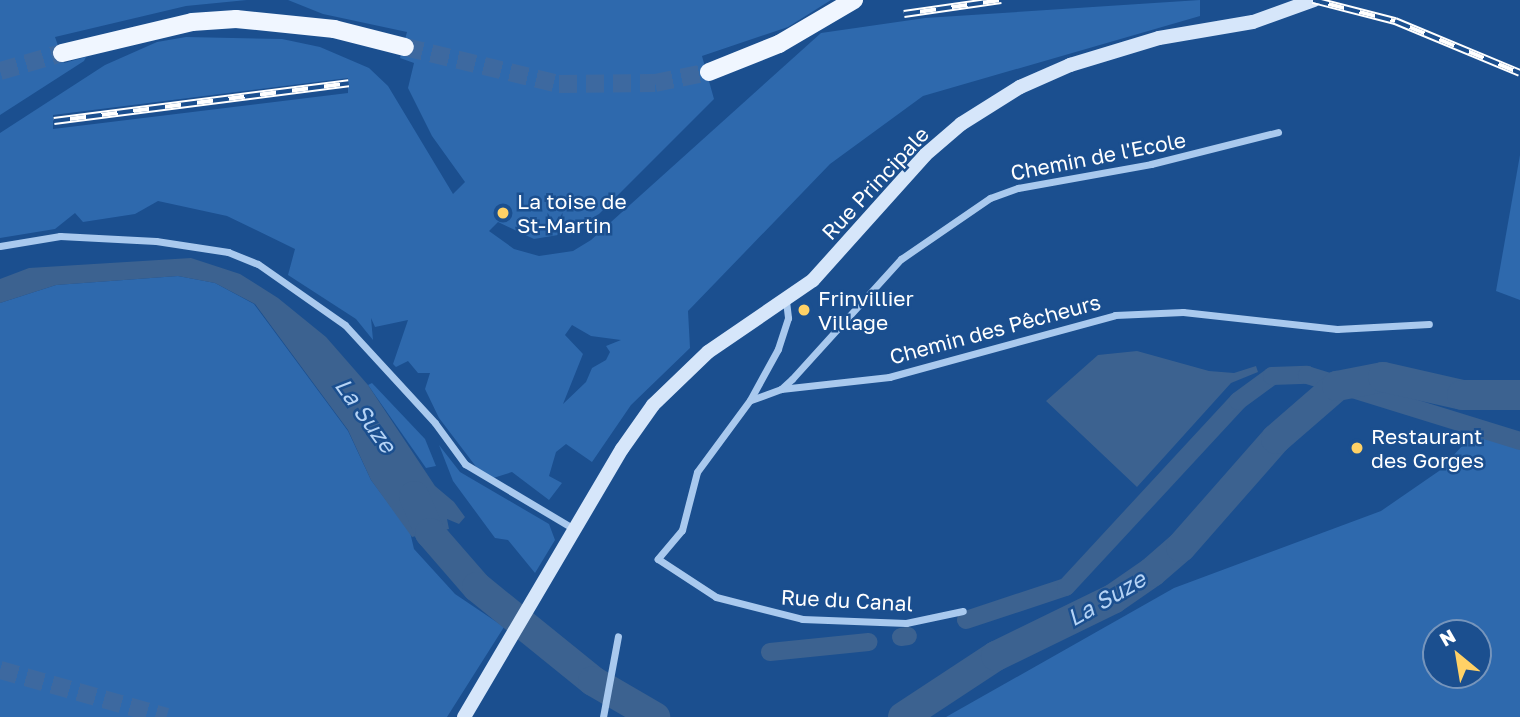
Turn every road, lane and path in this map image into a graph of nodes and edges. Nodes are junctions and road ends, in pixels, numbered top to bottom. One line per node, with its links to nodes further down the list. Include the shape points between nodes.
1 (854, 0): 5 (main road, via 779,44)
2 (1314, 0): 8 (main road, Rue Principale, via 1253,22 1115,50 1020,87 961,124 925,155 828,265)
3 (405, 47): 4 (main road, via 334,29 236,19 192,22)
4 (62, 53)
5 (709, 72)
6 (1278, 132): 10 (street, Chemin de l'Ecole, via 990,198 901,259)
7 (0, 246): 12 (street, via 42,237 79,236 220,250 268,270 345,325 435,423 465,464)
8 (786, 301): 11 (street, via 784,336); 12 (main road, Rue Principale, via 708,352 663,394 631,434)
9 (1429, 324): 10 (street, Chemin des Pêcheurs, via 1337,329 1183,312 1115,315 889,377)
10 (780, 389): 11 (street, Chemin de l'Ecole)
11 (750, 400): 13 (street, Rue du Canal, via 696,472 682,530 658,559 716,597 802,620 906,623)
12 (574, 529): 15 (main road, Rue Principale)
13 (963, 611)
14 (618, 636): 16 (street)
15 (464, 717)
16 (603, 717)

